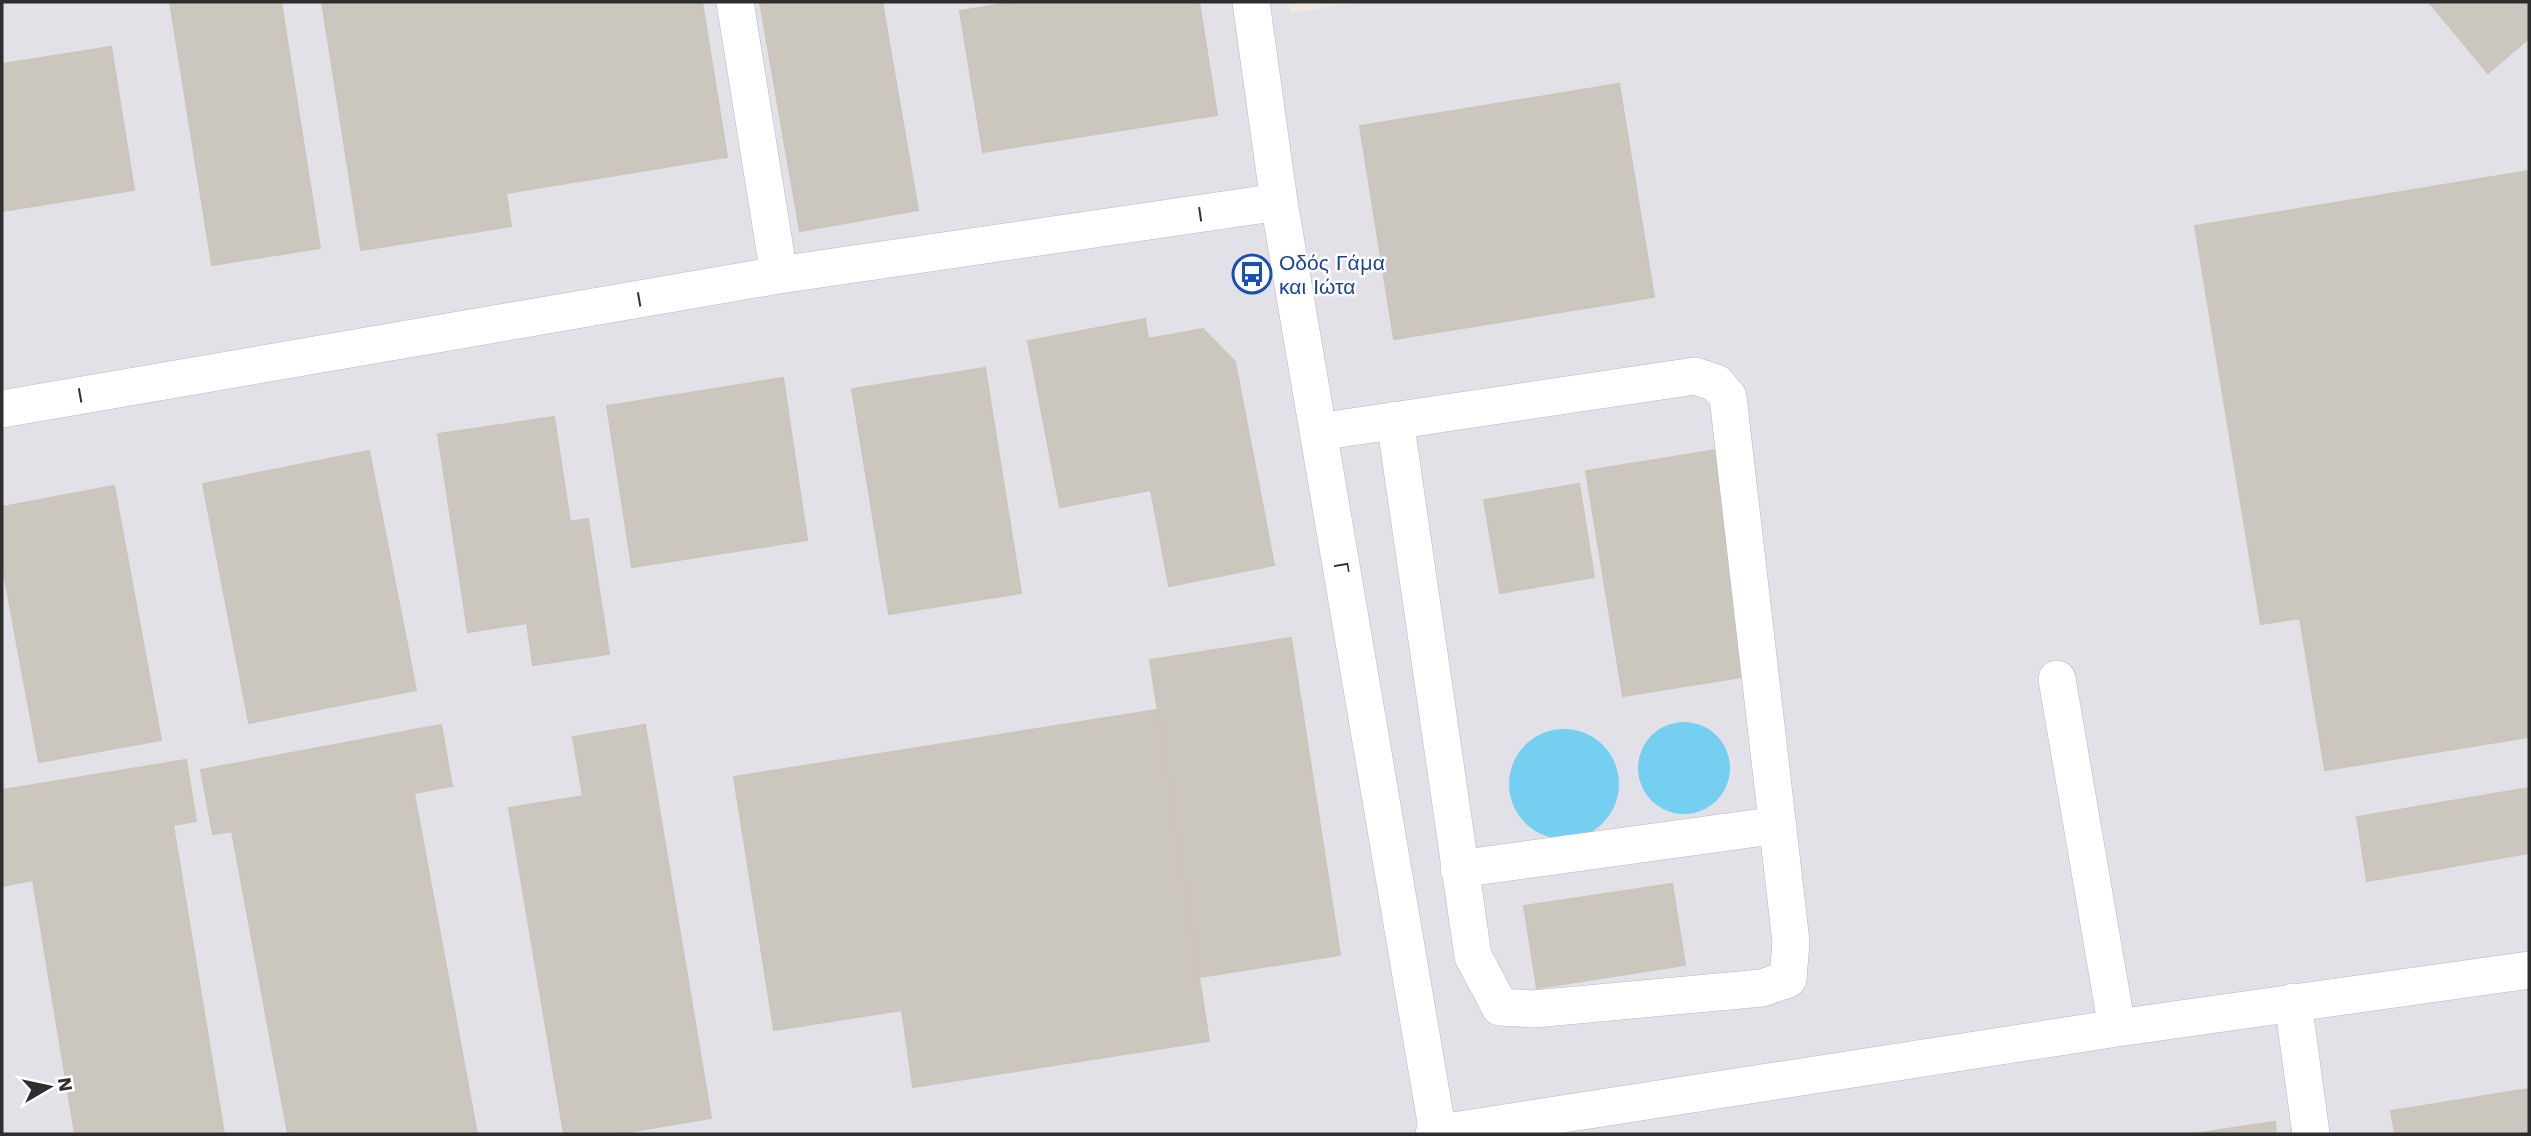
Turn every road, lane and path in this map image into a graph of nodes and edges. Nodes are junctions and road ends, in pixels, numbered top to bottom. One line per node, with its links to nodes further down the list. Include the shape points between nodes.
1 (735, 2): 4 (street)
2 (1251, 2): 3 (street, Γ)
3 (1279, 202): 4 (street, Ι); 7 (street, Γ)
4 (779, 275): 5 (street, Ι)
5 (2, 409)
6 (1395, 420): 7 (street); 9 (street, via 1695,376 1716,383 1728,397); 10 (street)
7 (1318, 432): 14 (street, Γ)
8 (2057, 679): 13 (street)
9 (1778, 825): 10 (street); 10 (street, via 1792,957 1788,979 1762,988 1534,1009 1500,1007 1473,956)
10 (1459, 869)
11 (2529, 970): 12 (street)
12 (2293, 1002): 13 (street); 15 (street)
13 (2117, 1028): 14 (street)
14 (1436, 1134)
15 (2311, 1134)

